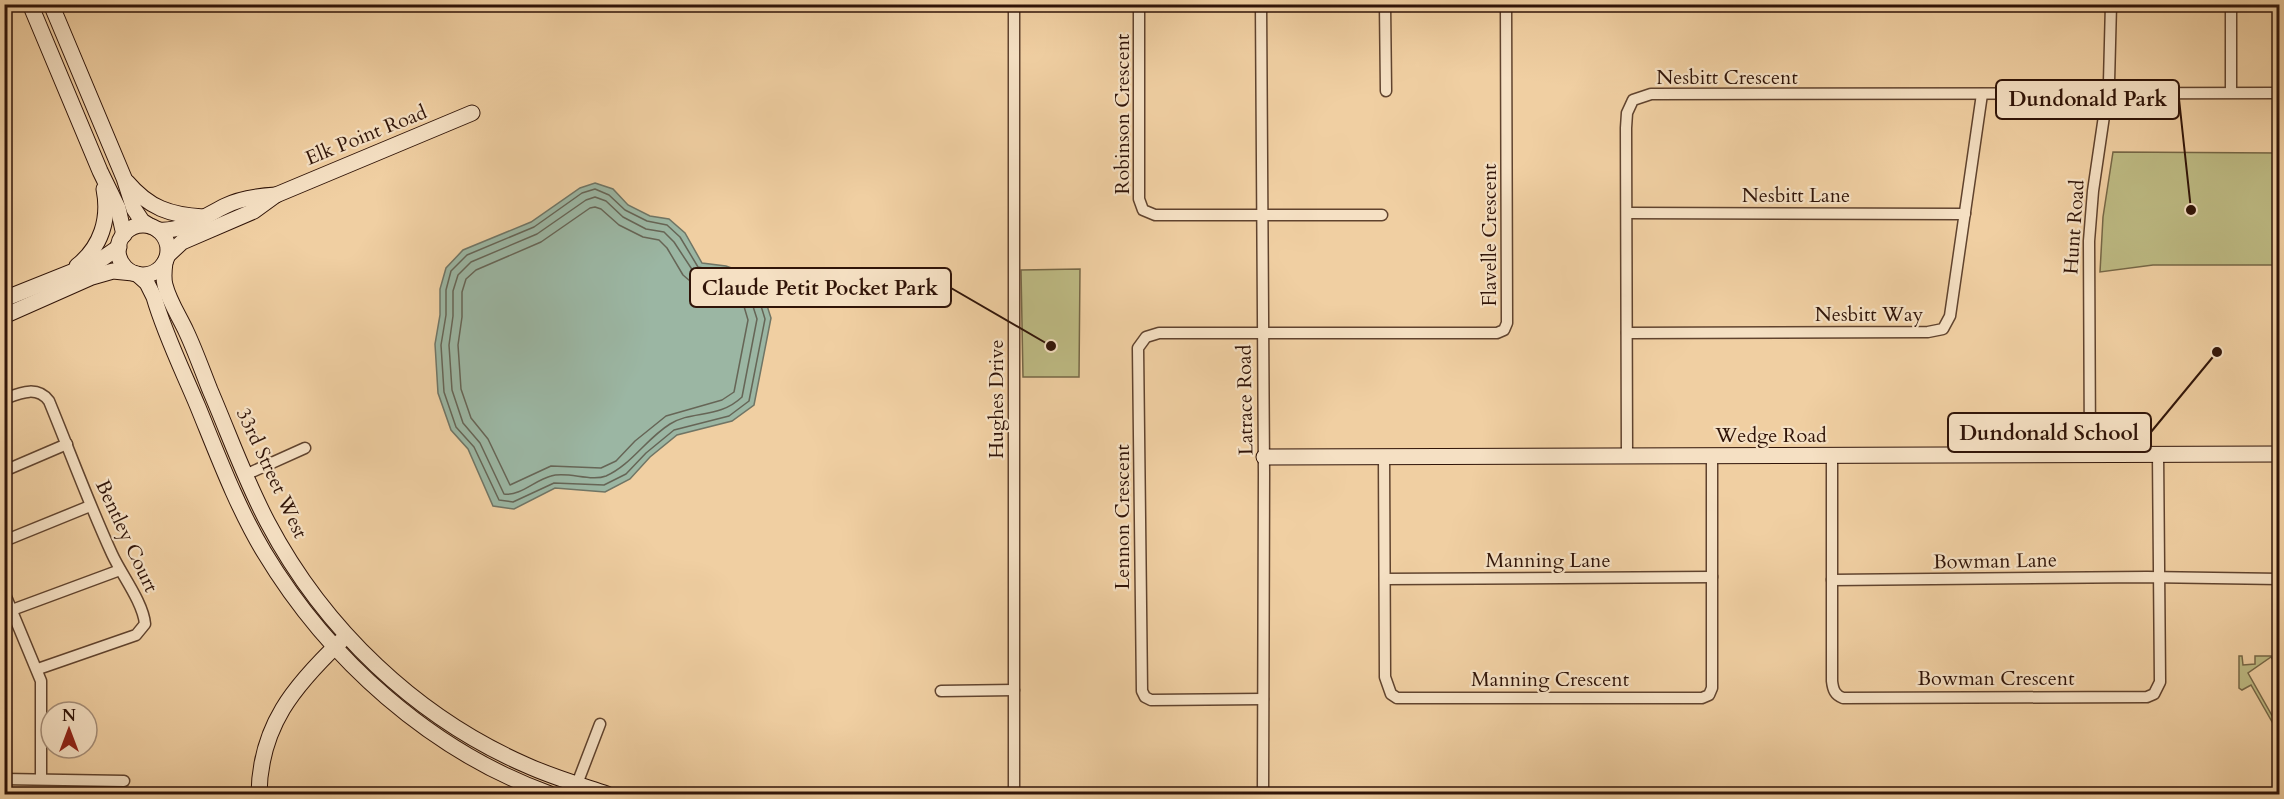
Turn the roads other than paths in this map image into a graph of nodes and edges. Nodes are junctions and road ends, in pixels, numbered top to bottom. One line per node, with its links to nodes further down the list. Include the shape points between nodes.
1 (30, 4): 16 (main road, 33rd Street West)
2 (51, 4): 17 (main road, 33rd Street West)
3 (1014, 4): 59 (street, Hughes Drive)
4 (1139, 4): 22 (street, Robinson Crescent, via 1139,199 1143,210 1155,215)
5 (1261, 4): 22 (street, Latrace Road)
6 (1385, 4): 10 (street)
7 (1506, 4): 31 (street, Flavelle Crescent, via 1504,330)
8 (2111, 4): 12 (street, Hunt Road)
9 (2232, 4): 11 (street)
10 (1386, 91)
11 (2231, 92): 12 (street, Nesbitt Crescent); 13 (street, Nesbitt Crescent)
12 (2107, 93): 14 (street, Nesbitt Crescent); 36 (street, Hunt Road, via 2089,241)
13 (2280, 93)
14 (1982, 94): 19 (street, Nesbitt Crescent, via 1640,97 1633,100 1627,113); 21 (street, Nesbitt Way)
15 (472, 113): 18 (main road, Elk Point Road)
16 (100, 171): 25 (main road, 33rd Street West, via 120,215); 27 (main road, via 107,210 105,223 89,257)
17 (124, 178): 23 (main road, via 151,204 177,215); 24 (main road, 33rd Street West, via 134,209)
18 (276, 195): 23 (main road, Elk Point Road, via 249,197); 26 (main road, Elk Point Road, via 254,211 184,241)
19 (1627, 213): 21 (street, Nesbitt Lane); 32 (street, Nesbitt Crescent)
20 (1382, 214): 22 (street)
21 (1965, 214): 32 (street, Nesbitt Way, via 1950,316 1943,329)
22 (1262, 215): 31 (street, Latrace Road)
23 (206, 217): 24 (main road, Elk Point Road, via 179,229)
24 (154, 228): 25 (main road, via 135,227); 26 (main road, 33rd Street West, via 166,241)
25 (121, 241): 27 (main road, via 102,260); 28 (main road, 33rd Street West, via 118,254 124,266)
26 (166, 259): 28 (main road, via 161,268 150,274); 45 (main road, 33rd Street West, via 164,279 169,297)
27 (71, 271): 29 (main road)
28 (135, 274): 30 (main road, via 113,271 93,277); 57 (main road, 33rd Street West, via 152,291 248,523 295,600)
29 (4, 299)
30 (4, 316)
31 (1262, 333): 43 (street, Latrace Road); 61 (street, Lennon Crescent, via 1159,333 1146,337 1138,348 1142,691 1151,700)
32 (1627, 333): 40 (street, Nesbitt Crescent)
33 (4, 399): 34 (street, Bentley Court, via 30,391 44,394)
34 (67, 444): 44 (street); 46 (street, Bentley Court)
35 (305, 448): 45 (street)
36 (2090, 453): 37 (main road, Wedge Road); 42 (main road, Wedge Road)
37 (2158, 453): 38 (main road, Wedge Road); 50 (street, Bowman Crescent)
38 (2280, 454)
39 (1384, 456): 40 (main road, Wedge Road); 43 (main road, Wedge Road); 51 (street, Manning Crescent)
40 (1627, 456): 41 (main road, Wedge Road)
41 (1712, 456): 42 (main road, Wedge Road); 49 (street, Manning Crescent)
42 (1832, 456): 53 (street, Bowman Crescent)
43 (1264, 457): 61 (street, Latrace Road)
44 (4, 471)
45 (245, 474): 56 (main road, 33rd Street West, via 283,548)
46 (90, 506): 47 (street); 48 (street, Bentley Court)
47 (4, 541)
48 (120, 570): 55 (street); 58 (street, Bentley Court, via 144,615 141,630 132,637)
49 (1712, 577): 51 (street, Manning Lane); 51 (street, Manning Crescent, via 1712,688 1702,698 1397,698 1391,694 1385,678)
50 (2158, 577): 52 (street, Bowman Lane); 53 (street, Bowman Lane); 53 (street, Bowman Crescent, via 2160,682 2154,694 2147,697 1837,696 1832,681)
51 (1385, 579)
52 (2280, 579)
53 (1832, 580)
54 (4, 592): 55 (street)
55 (12, 610): 58 (street)
56 (347, 636): 57 (main road); 66 (main road, 33rd Street West, via 387,676 453,725 527,766)
57 (335, 647): 67 (main road, via 289,697 274,723 265,750); 68 (main road, 33rd Street West, via 392,702 441,738 495,770)
58 (38, 669): 64 (street, via 42,684)
59 (1014, 690): 60 (street); 70 (street, Hughes Drive)
60 (941, 691)
61 (1263, 699): 71 (street, Latrace Road)
62 (600, 724): 66 (street)
63 (4, 779): 64 (street)
64 (41, 779): 65 (street)
65 (124, 781)
66 (577, 784): 69 (main road, 33rd Street West)
67 (259, 795)
68 (550, 795)
69 (607, 795)
70 (1014, 795)
71 (1263, 795)

